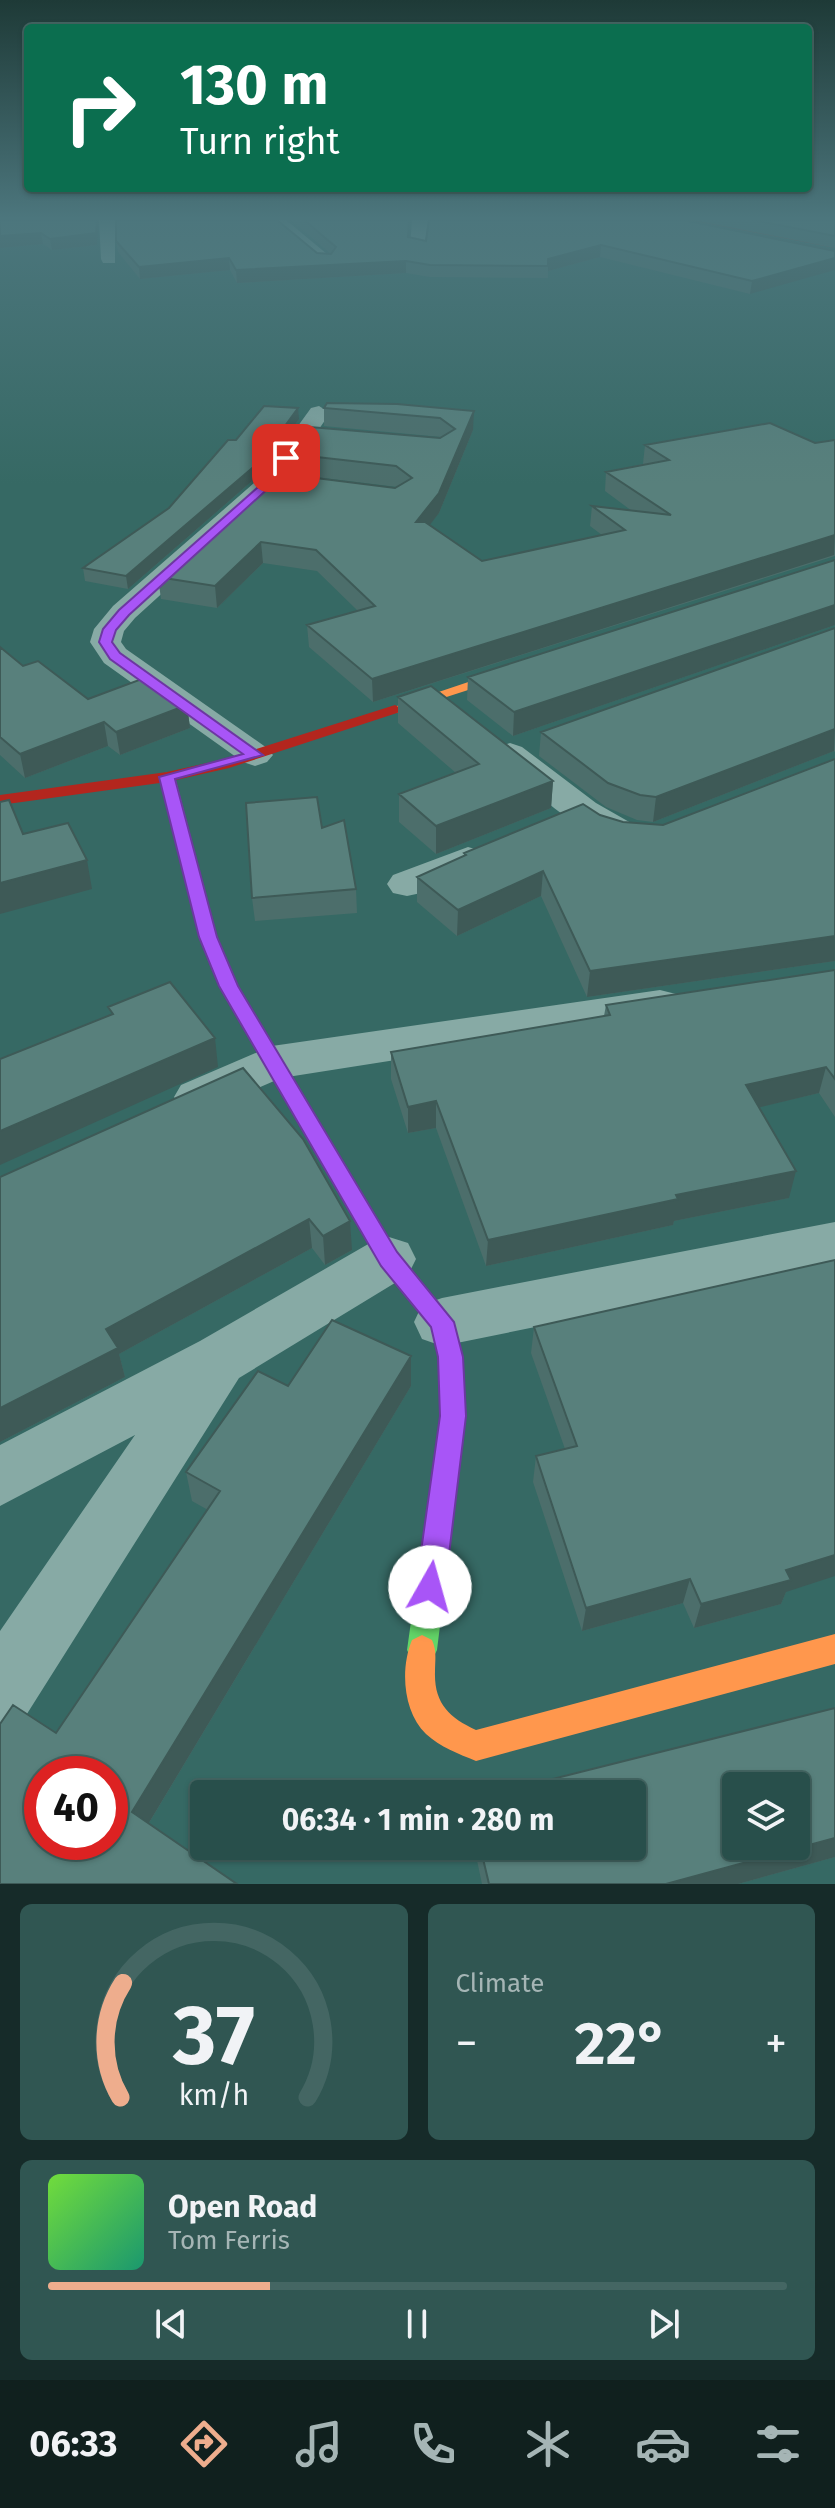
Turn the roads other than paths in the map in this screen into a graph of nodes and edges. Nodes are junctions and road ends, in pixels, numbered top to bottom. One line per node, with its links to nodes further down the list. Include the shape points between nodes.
1 (319, 429): 2 (street)
2 (270, 482): 3 (street); 6 (street, via 124,612 105,642 115,656)
3 (301, 486)
4 (540, 663): 5 (main road)
5 (436, 696): 6 (main road); 9 (street, via 501,738)
6 (255, 755): 7 (main road)
7 (167, 777): 8 (main road); 15 (main road, via 208,937)
8 (4, 795)
9 (583, 811): 10 (street); 11 (street, via 622,834)
10 (539, 830)
11 (658, 836)
12 (495, 848): 13 (street)
13 (407, 884)
14 (695, 1000): 15 (street)
15 (272, 1063): 16 (street); 18 (main road)
16 (158, 1116)
17 (835, 1244): 19 (street)
18 (389, 1259): 19 (main road); 20 (street)
19 (442, 1322): 22 (main road, via 451,1357 453,1416 419,1672 420,1701 429,1721 443,1733 476,1746)
20 (220, 1359): 21 (street); 23 (street)
21 (0, 1477)
22 (835, 1649)
23 (0, 1692)

